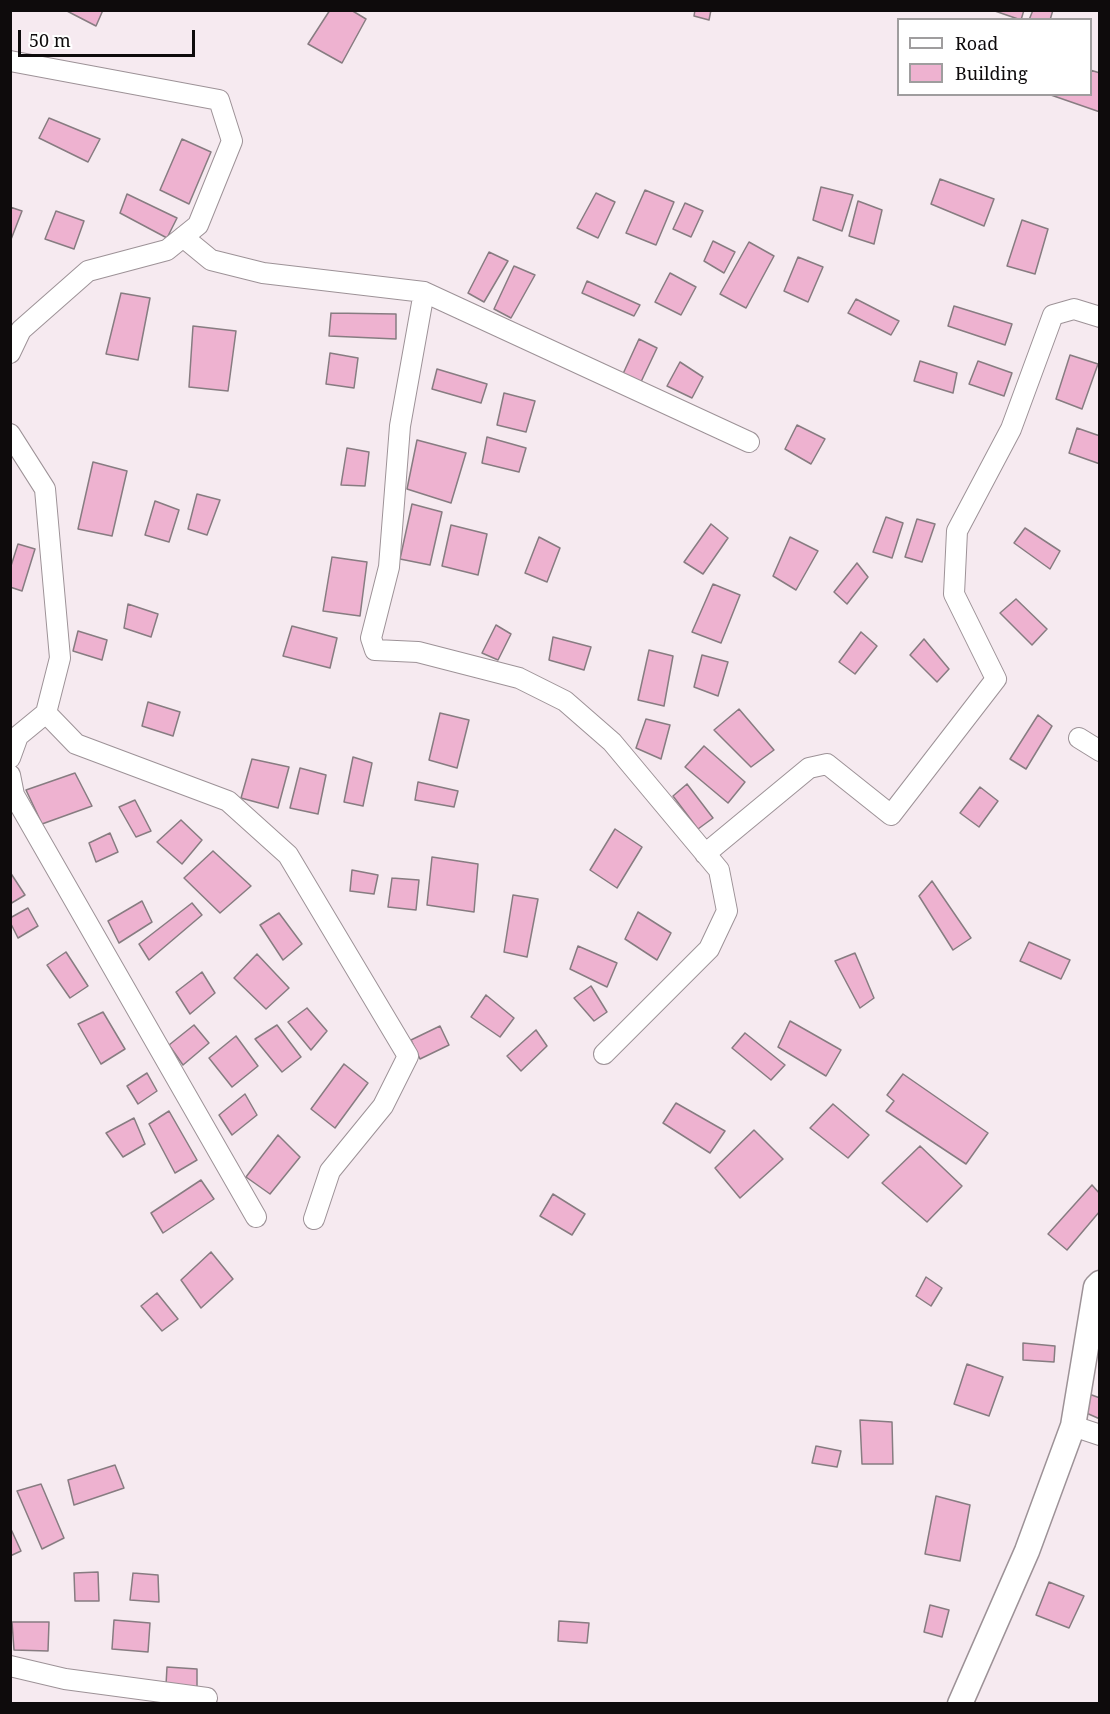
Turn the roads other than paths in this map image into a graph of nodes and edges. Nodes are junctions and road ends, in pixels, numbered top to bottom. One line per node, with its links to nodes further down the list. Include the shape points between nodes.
1 (10, 61): 2 (street, via 219,100 232,141 198,225)
2 (183, 237): 3 (street, via 211,260 263,273); 5 (street, via 167,250 88,271 21,330)
3 (424, 292): 7 (street); 13 (street, via 400,426 389,567 371,638 375,650 418,651 519,678 565,701 612,742)
4 (1100, 317): 13 (street, via 1074,309 1053,315 1011,429 957,531 954,594 996,680 891,815 827,764 809,768)
5 (10, 353)
6 (10, 434): 8 (street, via 45,489 60,658)
7 (749, 442)
8 (46, 713): 11 (street, via 18,736); 16 (street, via 76,744 228,801 288,855 408,1056 382,1106 330,1171)
9 (1079, 738): 10 (street)
10 (1100, 751)
11 (10, 758)
12 (10, 775): 15 (street, via 14,795)
13 (705, 854): 14 (street, via 719,870 727,911 709,949)
14 (604, 1054)
15 (256, 1217)
16 (314, 1219)
17 (1100, 1283): 18 (street, via 1096,1287)
18 (1073, 1426): 19 (street); 22 (street, via 1028,1551)
19 (1100, 1435)
20 (10, 1666): 21 (street, via 65,1679)
21 (207, 1698)
22 (960, 1704)

